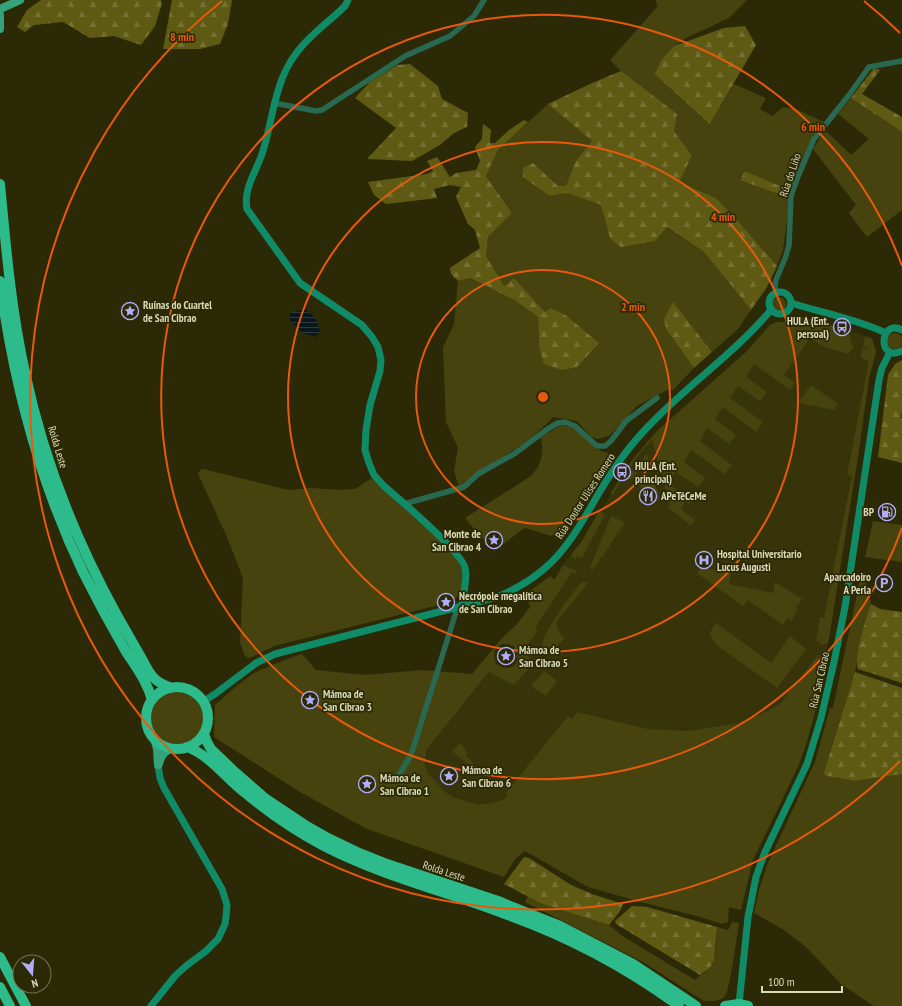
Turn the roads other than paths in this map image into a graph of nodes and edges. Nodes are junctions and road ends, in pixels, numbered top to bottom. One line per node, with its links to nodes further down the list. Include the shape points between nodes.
1 (20, 0): 4 (main road)
2 (348, 0): 8 (street, via 345,6 295,55 286,68)
3 (484, 0): 8 (street, via 474,16 450,36 405,56 322,110)
4 (0, 9)
5 (0, 15): 6 (main road)
6 (0, 29)
7 (902, 61): 11 (street, Rúa do Liño, via 869,67 814,139 791,196 789,245 776,280)
8 (274, 103): 19 (street, via 262,153 247,190 247,209 300,283 362,325 378,347 380,371 370,405 365,450 374,475)
9 (0, 184): 21 (highway, Rolda Leste, via 21,355 55,478 78,537 119,620 151,674)
10 (0, 281): 22 (highway, Rolda Leste, via 18,387 53,501 97,601 147,684)
11 (776, 292): 12 (street, via 786,294); 13 (street, via 769,298)
12 (791, 303): 13 (street, via 789,310 783,314 776,314); 15 (street, via 870,325)
13 (771, 310): 20 (street, Rúa Doutor Ulises Romero, via 738,345 658,417 631,445 571,539 545,568 516,588 497,597)
14 (902, 330): 15 (street, via 894,328)
15 (886, 333): 17 (street, via 883,343)
16 (902, 351): 17 (street)
17 (890, 352): 32 (street, Rúa San Cibrao, via 879,380 845,606 821,718 807,764 765,852 751,898)
18 (657, 398): 19 (street, via 626,421 605,446 597,446 576,426 565,422 558,423 514,454 478,474 464,487)
19 (404, 504): 20 (street, via 463,561 466,569)
20 (459, 608): 23 (street, Rúa Doutor Ulises Romero, via 275,654 256,663); 29 (street, via 411,755)
21 (171, 688): 22 (highway, via 164,690); 23 (highway, Rolda Leste, via 186,688)
22 (152, 700): 25 (highway, via 146,719 148,729)
23 (204, 701): 24 (highway, via 209,718)
24 (204, 734): 27 (highway, via 200,740); 37 (highway, Rolda Leste, via 211,749 246,782 266,799 316,831 384,863 493,899 560,926 633,964)
25 (154, 738): 26 (highway); 28 (main road)
26 (171, 748): 27 (highway, Rolda Leste); 28 (main road, via 160,757)
27 (187, 748): 36 (highway, Rolda Leste, via 203,754 232,782 275,816 324,846 379,871 499,911 555,934 632,974)
28 (158, 765): 35 (street, via 164,788 222,889 227,905 225,924 218,939 175,976)
29 (397, 778)
30 (0, 957): 34 (highway)
31 (0, 987): 33 (highway)
32 (743, 1005): 38 (highway)
33 (10, 1006)
34 (26, 1006)
35 (151, 1006)
36 (679, 1006)
37 (696, 1006)
38 (725, 1006)

